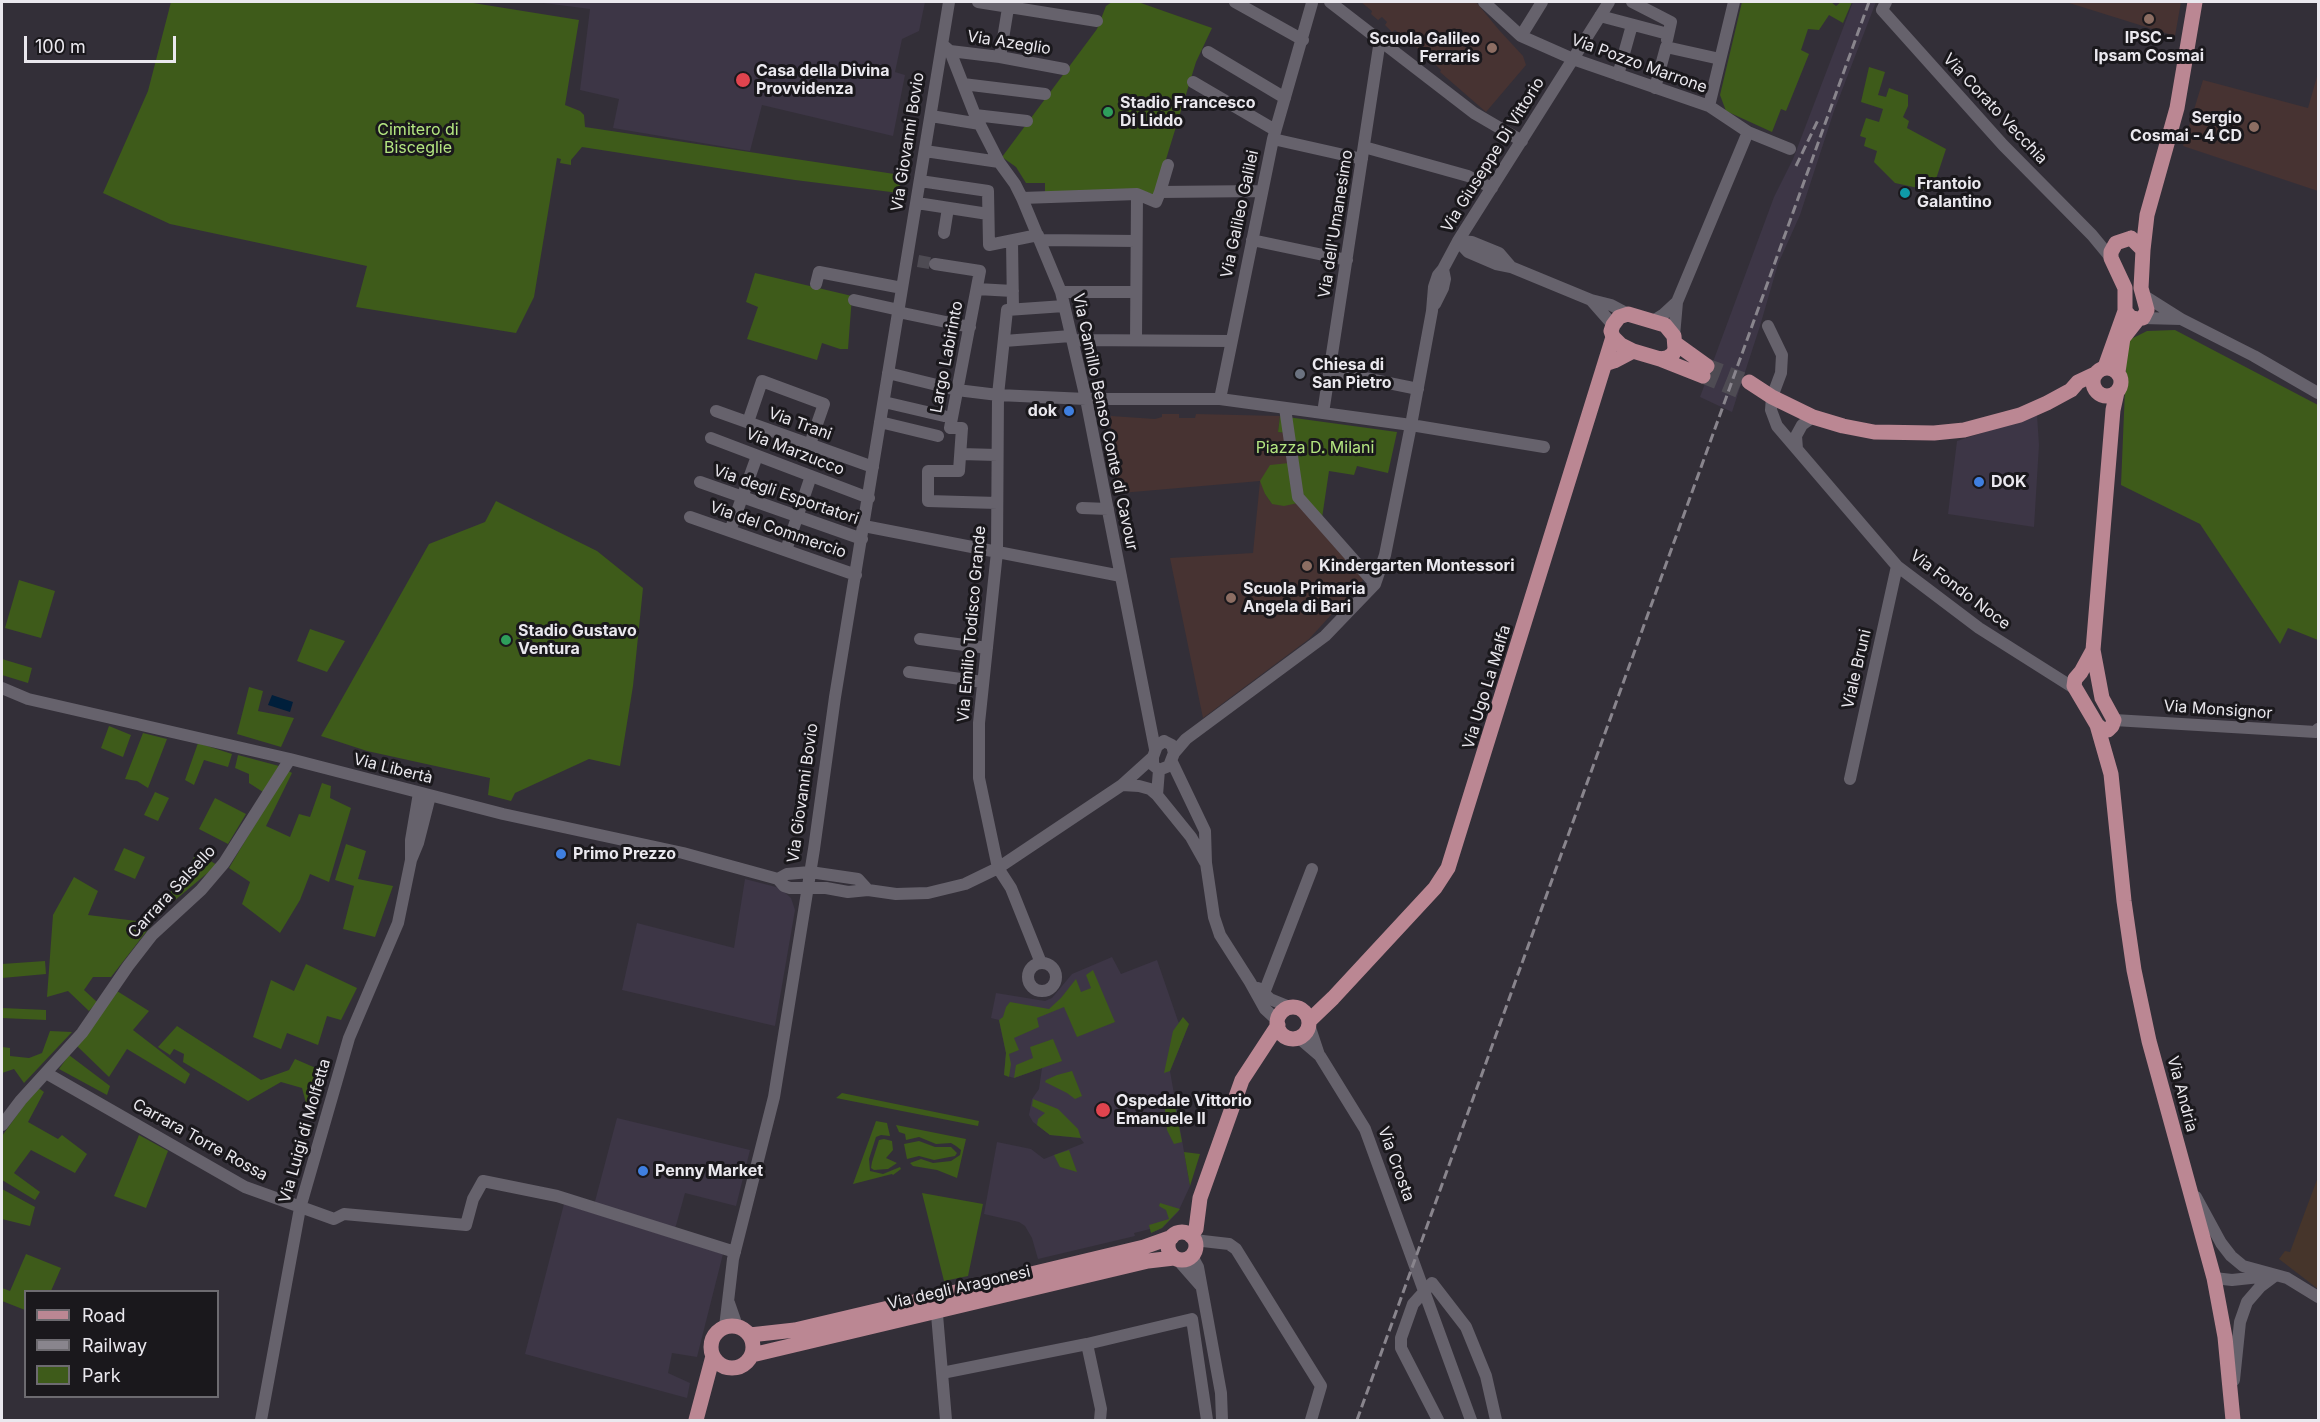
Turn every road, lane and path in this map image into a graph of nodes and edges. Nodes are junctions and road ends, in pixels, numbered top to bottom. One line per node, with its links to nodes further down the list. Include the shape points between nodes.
1 (949, 2): 21 (street, Via Giovanni Bovio)
2 (978, 2): 13 (street)
3 (1235, 2): 19 (street)
4 (1315, 2): 19 (street, Via Galileo Galilei)
5 (1330, 2): 20 (street)
6 (1484, 2): 18 (street, Via Pozzo Marrone)
7 (1542, 2): 18 (street)
8 (1609, 2): 14 (street, Via Giuseppe Di Vittorio)
9 (1632, 2): 17 (street)
10 (1734, 2): 25 (street)
11 (1886, 2): 56 (street, Via Corato Vecchia, via 1882,10 2003,145)
12 (2195, 2): 54 (main road, via 2177,108)
13 (1008, 4): 15 (street); 23 (street)
14 (1600, 16): 16 (street); 24 (street, Via Giuseppe Di Vittorio)
15 (1097, 21)
16 (1632, 25): 17 (street); 27 (street)
17 (1668, 34): 25 (street); 30 (street)
18 (1521, 36): 24 (street, Via Pozzo Marrone)
19 (1303, 40): 32 (street, Via Galileo Galilei)
20 (1380, 40): 39 (street, via 1474,113); 42 (street, Via dell'Umanesimo)
21 (946, 48): 23 (street, Via Azeglio); 29 (street, Via Camillo Benso Conte di Cavour); 34 (street, Via Giovanni Bovio)
22 (1208, 52): 32 (street)
23 (1000, 57): 26 (street, Via Azeglio)
24 (1573, 59): 27 (street, Via Pozzo Marrone); 39 (street, Via Giuseppe Di Vittorio)
25 (1720, 59): 33 (street)
26 (1064, 69)
27 (1618, 75): 30 (street, Via Pozzo Marrone)
28 (1193, 82): 38 (street)
29 (963, 84): 31 (street); 35 (street, Via Camillo Benso Conte di Cavour)
30 (1655, 88): 33 (street, Via Pozzo Marrone)
31 (1045, 94)
32 (1285, 99): 38 (street, Via Galileo Galilei)
33 (1709, 106): 37 (street, Via Pozzo Marrone)
34 (931, 116): 35 (street); 41 (street, Via Giovanni Bovio)
35 (977, 119): 36 (street); 43 (street, Via Camillo Benso Conte di Cavour)
36 (1027, 121)
37 (1749, 132): 40 (street, Via Pozzo Marrone); 76 (street)
38 (1274, 134): 42 (street); 47 (street, Via Galileo Galilei)
39 (1522, 141): 46 (street, Via Giuseppe Di Vittorio)
40 (1790, 149)
41 (925, 152): 43 (street); 45 (street, Via Giovanni Bovio)
42 (1363, 153): 46 (street, via 1468,176); 65 (street, Via dell'Umanesimo)
43 (999, 162): 50 (street, Via Camillo Benso Conte di Cavour)
44 (1168, 165): 48 (street)
45 (921, 181): 51 (street, Via Giovanni Bovio); 53 (street, via 988,191)
46 (1492, 188): 61 (street, Via Giuseppe Di Vittorio)
47 (1262, 191): 48 (street); 59 (street, Via Galileo Galilei)
48 (1160, 192): 49 (street, via 1156,202)
49 (1137, 194): 50 (street); 62 (street)
50 (1022, 198): 57 (street, Via Camillo Benso Conte di Cavour)
51 (917, 203): 52 (street); 68 (street, Via Giovanni Bovio, via 913,260)
52 (948, 208): 53 (street); 55 (street)
53 (988, 214): 60 (street, via 988,245)
54 (2147, 215): 58 (main road); 63 (main road)
55 (944, 232)
56 (2092, 235): 58 (street); 64 (street, Via Corato Vecchia)
57 (1040, 237): 60 (street); 62 (street); 71 (street, Via Camillo Benso Conte di Cavour)
58 (2123, 239): 63 (main road, via 2135,241); 64 (main road, via 2113,247)
59 (1252, 240): 65 (street); 92 (street, Via Galileo Galilei)
60 (1012, 241): 70 (street, Via Emilio Todisco Grande)
61 (1458, 241): 75 (street, via 1499,253 1511,267); 102 (street, Via Giuseppe Di Vittorio, via 1443,269 1445,279 1432,311)
62 (1136, 242): 72 (street)
63 (2143, 250): 73 (main road)
64 (2111, 258): 80 (main road, via 2125,288)
65 (1347, 260): 96 (street, Via dell'Umanesimo)
66 (935, 264): 69 (street, Largo Labirinto, via 980,271)
67 (816, 284): 68 (street, via 819,272)
68 (902, 288): 79 (street, Via Giovanni Bovio)
69 (977, 290): 70 (street, Largo Labirinto); 86 (street, Largo Labirinto)
70 (1013, 291): 78 (street, Via Emilio Todisco Grande)
71 (1060, 292): 72 (street); 77 (street, Via Camillo Benso Conte di Cavour)
72 (1136, 292): 89 (street)
73 (2143, 295): 82 (main road, via 2147,310); 83 (street)
74 (854, 300): 79 (street)
75 (1590, 300): 81 (street); 87 (street)
76 (1677, 302): 84 (street); 90 (street)
77 (1064, 306): 78 (street); 88 (street, Via Camillo Benso Conte di Cavour)
78 (1010, 309): 91 (street, Via Emilio Todisco Grande)
79 (899, 311): 86 (street); 98 (street, Via Giovanni Bovio)
80 (2125, 311): 82 (main road, via 2131,318); 97 (main road)
81 (1628, 314): 84 (main road); 87 (main road, via 1619,317)
82 (2141, 319): 83 (street); 97 (main road, via 2123,338)
83 (2181, 319): 99 (street)
84 (1653, 321): 90 (main road, via 1665,325)
85 (1768, 326): 108 (street, via 1782,356 1781,373)
86 (970, 327): 103 (street, Largo Labirinto)
87 (1613, 331): 93 (main road, via 1621,345); 95 (main road, Via Ugo La Malfa)
88 (1072, 338): 89 (street); 91 (street); 109 (street, Via Camillo Benso Conte di Cavour)
89 (1136, 340): 92 (street)
90 (1675, 340): 94 (main road, via 1673,354); 94 (main road, via 1705,371)
91 (1004, 341): 107 (street, Via Emilio Todisco Grande)
92 (1232, 341): 110 (street, Via Galileo Galilei)
93 (1633, 351): 94 (main road); 95 (main road)
94 (1660, 359)
95 (1605, 364): 175 (main road, Via Ugo La Malfa, via 1448,868 1435,888)
96 (1330, 371): 102 (street); 114 (street, Via dell'Umanesimo)
97 (2106, 371): 104 (main road, via 2078,382); 105 (main road, via 2093,383); 105 (main road, via 2122,380)
98 (888, 373): 103 (street); 111 (street, Via Giovanni Bovio)
99 (2286, 374): 100 (street); 106 (street)
100 (2319, 384)
101 (1747, 387): 108 (main road)
102 (1418, 389): 119 (street, Via Giuseppe Di Vittorio)
103 (957, 390): 107 (street); 125 (street, Largo Labirinto, via 950,428 962,428)
104 (2071, 390): 105 (main road); 116 (main road, via 2020,415 1964,430 1874,432)
105 (2106, 393): 149 (main road, via 2113,410)
106 (2319, 393)
107 (998, 395): 109 (street); 126 (street, Via Emilio Todisco Grande)
108 (1772, 397): 116 (main road); 124 (street, Via Fondo Noce, via 1771,410 1777,426)
109 (1086, 399): 110 (street); 135 (street, Via Camillo Benso Conte di Cavour)
110 (1220, 399): 112 (street)
111 (884, 402): 115 (street); 118 (street, Via Giovanni Bovio)
112 (1285, 408): 114 (street); 146 (street, via 1298,497)
113 (716, 411): 117 (street, Via Trani)
114 (1323, 413): 119 (street)
115 (944, 416)
116 (1813, 417): 124 (street, via 1796,436)
117 (748, 422): 122 (street, Via Trani); 122 (street, via 762,381 824,404)
118 (880, 422): 120 (street); 128 (street, Via Giovanni Bovio)
119 (1411, 425): 123 (street); 146 (street, Via Giuseppe Di Vittorio, via 1385,555)
120 (938, 436)
121 (711, 438): 127 (street, Via Marzucco)
122 (810, 444): 128 (street, Via Trani)
123 (1544, 447)
124 (1797, 449): 143 (street, Via Fondo Noce)
125 (961, 454): 126 (street); 133 (street, via 959,471 928,471 928,501)
126 (997, 455): 133 (street, Via Emilio Todisco Grande)
127 (757, 456): 129 (street, Via Marzucco); 131 (street)
128 (873, 467): 132 (street, Via Giovanni Bovio)
129 (811, 476): 132 (street, Via Marzucco); 136 (street)
130 (700, 482): 131 (street, Via degli Esportatori)
131 (742, 497): 136 (street, Via degli Esportatori); 139 (street)
132 (869, 498): 138 (street, Via Giovanni Bovio)
133 (998, 503): 142 (street, Via Emilio Todisco Grande)
134 (1082, 508): 135 (street)
135 (1108, 509): 145 (street, Via Camillo Benso Conte di Cavour)
136 (798, 516): 140 (street, Via degli Esportatori); 141 (street)
137 (690, 517): 139 (street, Via del Commercio)
138 (864, 526): 140 (street, Via Giovanni Bovio); 142 (street)
139 (730, 531): 141 (street, Via del Commercio)
140 (862, 539): 144 (street, Via Giovanni Bovio)
141 (786, 550): 144 (street, Via del Commercio)
142 (997, 552): 145 (street); 148 (street, Via Emilio Todisco Grande)
143 (1897, 566): 155 (street, Via Fondo Noce, via 1979,628); 162 (street, Viale Bruni)
144 (856, 575): 169 (street, Via Giovanni Bovio)
145 (1121, 576): 159 (street, Via Camillo Benso Conte di Cavour, via 1150,723)
146 (1375, 584): 159 (street, Via Giuseppe Di Vittorio, via 1325,636)
147 (920, 639): 148 (street)
148 (987, 648): 153 (street, Via Emilio Todisco Grande)
149 (2092, 650): 151 (main road); 152 (main road)
150 (909, 672): 153 (street)
151 (2081, 672): 152 (main road, via 2091,669); 155 (main road, via 2074,680)
152 (2099, 676): 156 (main road, via 2102,698)
153 (983, 682): 167 (street, Via Emilio Todisco Grande, via 979,778)
154 (2, 688): 160 (street, Via Libertà, via 28,699)
155 (2077, 690): 157 (main road, Via Fondo Noce)
156 (2114, 722): 157 (main road, via 2106,730); 158 (street, Via Monsignor); 161 (main road, Via Andria)
157 (2097, 726): 161 (main road, Via Andria)
158 (2317, 731)
159 (1163, 755): 163 (street, Via Giuseppe Di Vittorio); 165 (street); 166 (street, Via Camillo Benso Conte di Cavour, via 1205,831)
160 (290, 759): 164 (street, Via Libertà); 179 (street, Carrara Salsello, via 224,863 153,935 82,1033)
161 (2111, 774): 181 (main road, Via Andria, via 2134,970)
162 (1850, 779)
163 (1126, 782): 165 (street); 167 (street, Via Giuseppe Di Vittorio)
164 (425, 795): 170 (street, Via Libertà, via 683,853); 183 (street, Via Luigi di Molfetta, via 411,840 411,860 398,923 349,1038)
165 (1157, 795): 166 (street, Via Camillo Benso Conte di Cavour, via 1191,837)
166 (1206, 863): 174 (street, Via Camillo Benso Conte di Cavour, via 1220,935)
167 (998, 868): 172 (street, Via Giuseppe Di Vittorio, via 965,884 928,893); 173 (street, Via Emilio Todisco Grande, via 1011,888)
168 (1312, 869): 176 (street)
169 (810, 872): 170 (street, Via Libertà); 171 (street, Via Giovanni Bovio); 172 (street, Via Giuseppe Di Vittorio, via 858,879)
170 (778, 879): 171 (street, Via Libertà, via 790,888)
171 (808, 887): 172 (street, Via Giuseppe Di Vittorio); 186 (street, Via Giovanni Bovio, via 774,1098)
172 (868, 890)
173 (1041, 963)
174 (1251, 981): 176 (street); 178 (street, via 1265,1009)
175 (1343, 987): 177 (main road); 178 (main road, Via Ugo La Malfa)
176 (1264, 993): 177 (street)
177 (1294, 1008): 178 (main road, via 1306,1014); 178 (main road, via 1281,1013)
178 (1293, 1028): 182 (main road, via 1256,1057 1242,1080); 207 (street, Via Crosta, via 1320,1056 1365,1129)
179 (46, 1072): 180 (street, Carrara Salsello); 183 (street, Carrara Torre Rossa, via 245,1187)
180 (2, 1125)
181 (2187, 1182): 187 (street, via 2221,1243); 189 (main road, Via Andria)
182 (1200, 1198): 184 (main road); 185 (main road, via 1196,1229)
183 (300, 1208): 186 (street, Carrara Torre Rossa, via 334,1219 344,1214 466,1226 483,1181 557,1196); 200 (street, Via Luigi di Molfetta)
184 (1173, 1236): 185 (main road, via 1183,1233); 185 (main road, via 1169,1251); 191 (main road, Via degli Aragonesi)
185 (1187, 1250): 191 (main road, Via degli Aragonesi); 204 (street, via 1201,1286 1221,1393); 205 (street, via 1217,1243 1236,1249 1321,1386)
186 (734, 1256): 192 (street, Via Giovanni Bovio, via 727,1299)
187 (2242, 1266): 188 (street); 189 (street, via 2229,1268)
188 (2276, 1275): 189 (street, via 2232,1281); 190 (street); 198 (street, via 2247,1302 2240,1322)
189 (2214, 1278): 198 (main road, Via Andria)
190 (2319, 1297)
191 (937, 1305): 192 (main road, Via degli Aragonesi, via 795,1330); 194 (main road, Via degli Aragonesi); 197 (street)
192 (737, 1329): 194 (main road, Via Giovanni Bovio, via 753,1342); 195 (main road, via 714,1336)
193 (1087, 1344): 197 (street); 202 (street); 203 (street, via 1192,1319)
194 (752, 1355): 196 (main road, via 742,1366)
195 (713, 1356): 196 (main road); 199 (main road)
196 (727, 1368): 199 (main road)
197 (942, 1373): 201 (street)
198 (2232, 1398): 209 (main road, Via Andria)
199 (698, 1415)
200 (261, 1420)
201 (946, 1420)
202 (1100, 1420)
203 (1207, 1420)
204 (1222, 1420)
205 (1311, 1420)
206 (1438, 1420): 208 (street, via 1401,1348 1413,1304 1432,1283 1466,1327 1486,1376)
207 (1471, 1420)
208 (1496, 1420)
209 (2233, 1420)

